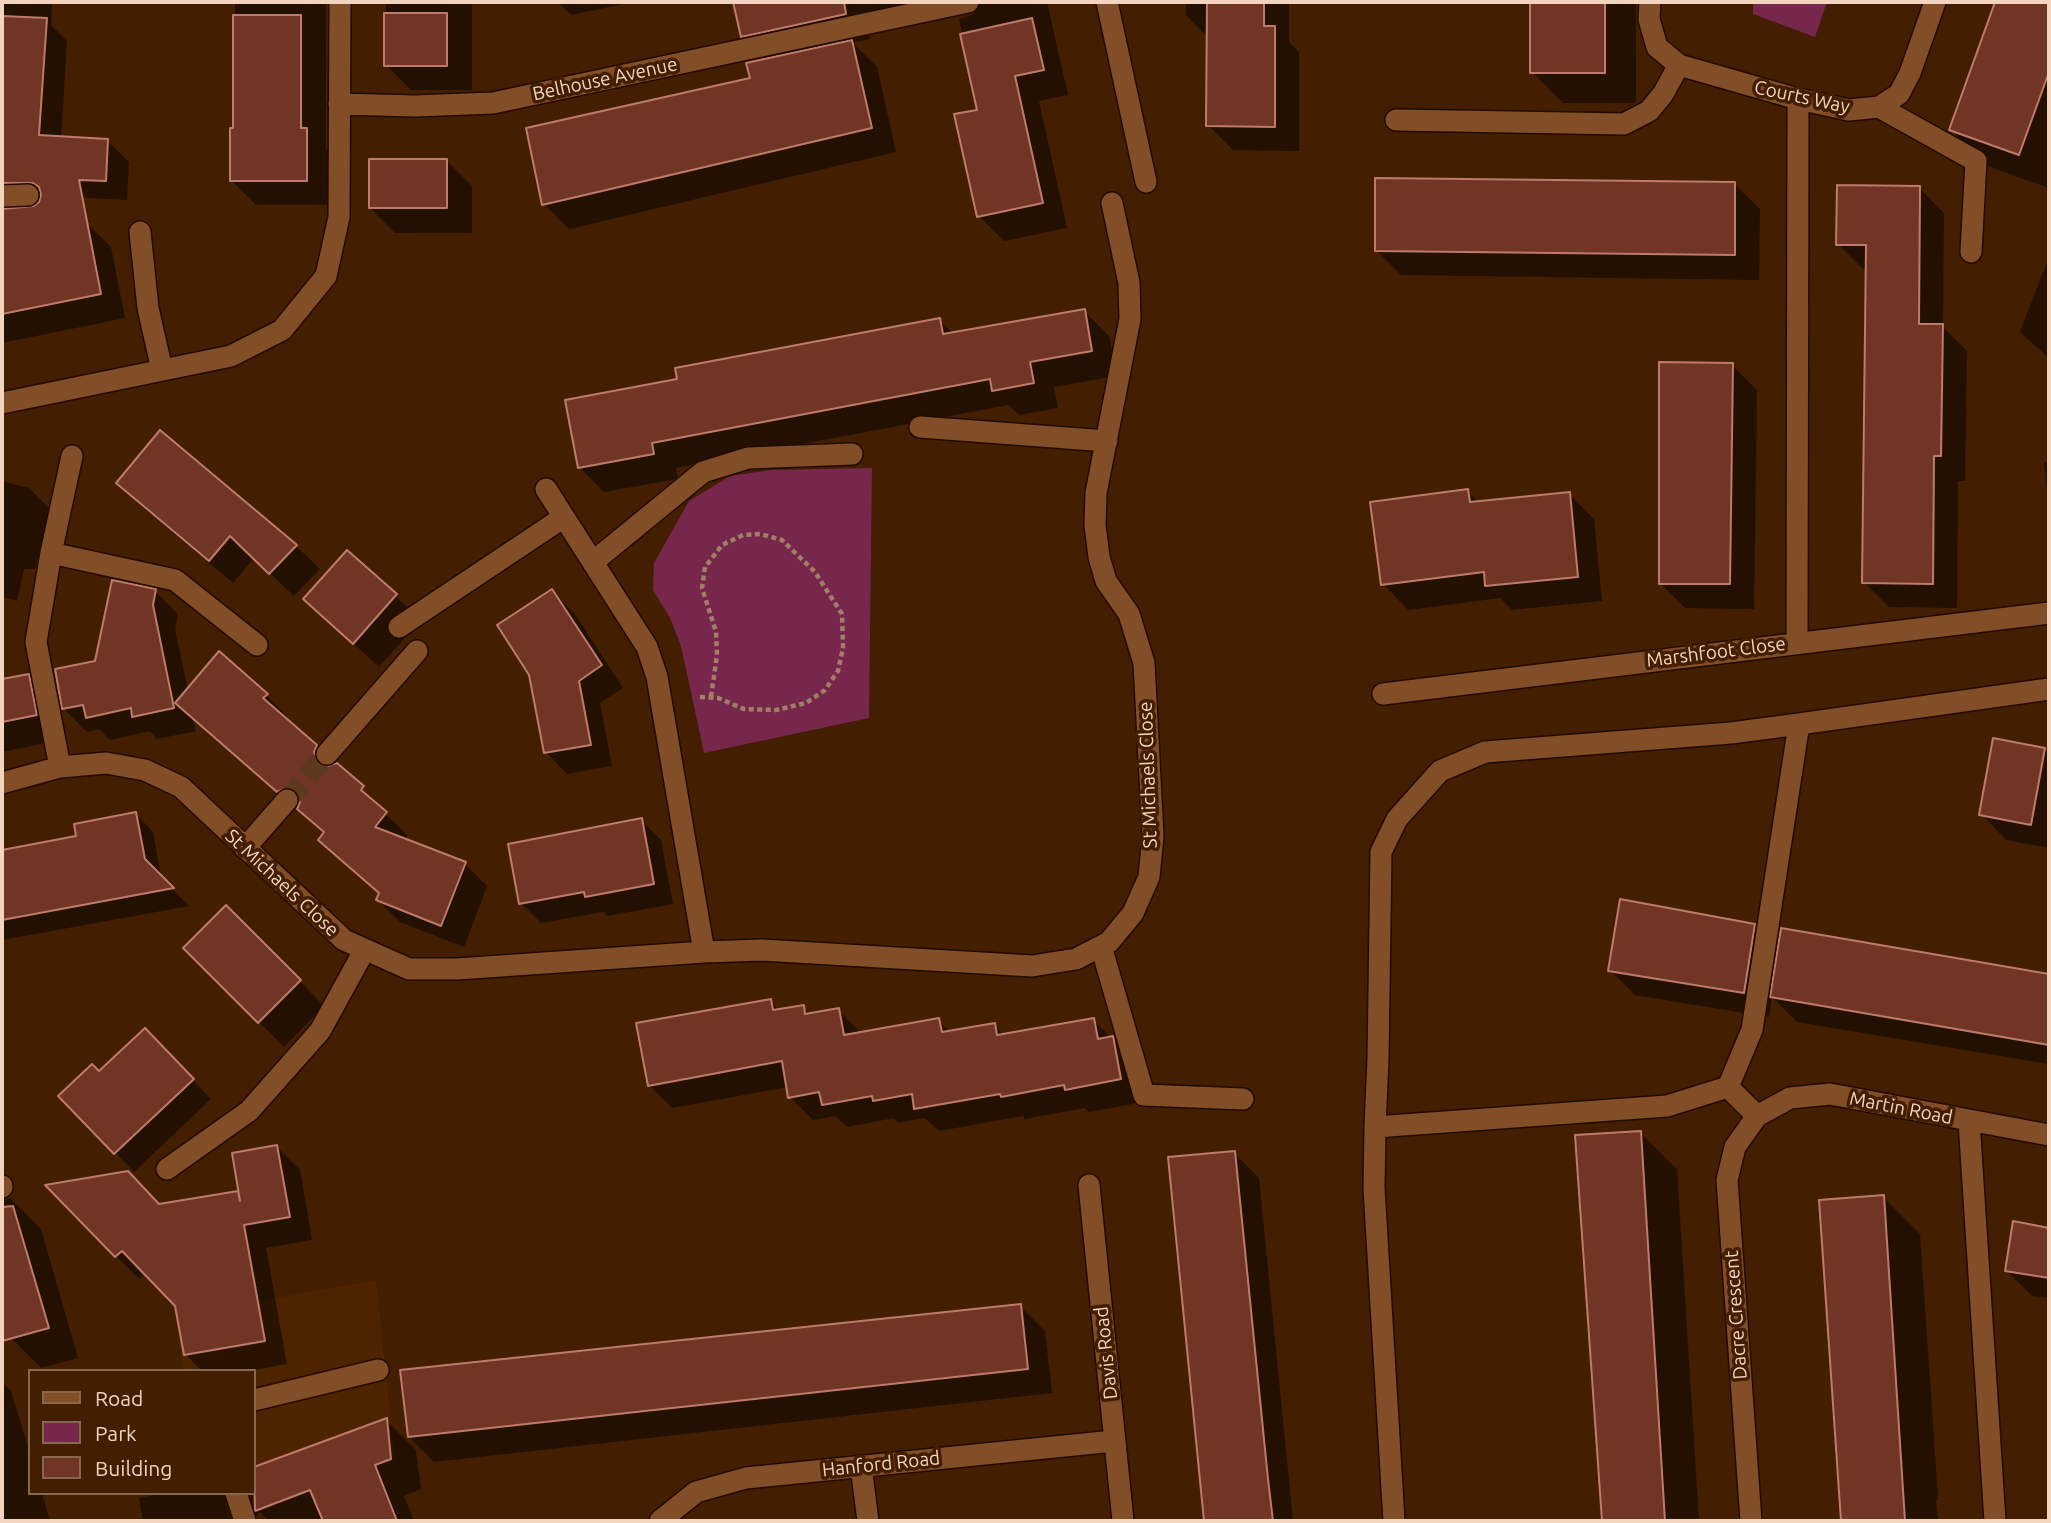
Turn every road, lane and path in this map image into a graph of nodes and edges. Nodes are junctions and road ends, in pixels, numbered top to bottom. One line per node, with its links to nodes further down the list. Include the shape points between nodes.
1 (340, 2): 8 (street)
2 (968, 2): 8 (street, Belhouse Avenue, via 493,103)
3 (1107, 2): 11 (street)
4 (1650, 2): 6 (street, Courts Way, via 1649,19 1657,47)
5 (1935, 2): 9 (street, Courts Way, via 1899,94)
6 (1679, 65): 7 (street, Courts Way); 10 (street, via 1649,111 1624,124)
7 (1798, 99): 9 (street, Courts Way, via 1849,110); 29 (street)
8 (339, 104): 17 (street, via 339,217 326,276 282,330 231,356)
9 (1879, 107): 16 (street, via 1976,162)
10 (1396, 120)
11 (1146, 182)
12 (27, 195): 13 (street)
13 (2, 196)
14 (1112, 203): 20 (street, St Michaels Close, via 1129,283 1130,319)
15 (141, 232): 17 (street, via 148,308)
16 (1972, 252)
17 (162, 370): 18 (street)
18 (2, 403)
19 (920, 427): 20 (street)
20 (1107, 441): 42 (street, St Michaels Close, via 1096,493 1096,536 1106,581 1129,614 1144,663 1153,836 1149,877 1133,913 1110,942)
21 (852, 454): 26 (street, via 748,458 703,472)
22 (72, 456): 25 (street)
23 (546, 489): 24 (street)
24 (564, 517): 26 (street); 28 (street)
25 (51, 553): 30 (street, via 175,580); 38 (street, via 36,642)
26 (593, 562): 35 (street, via 647,647)
27 (2049, 612): 29 (street, Marshfoot Close)
28 (399, 627)
29 (1797, 642): 33 (street, Marshfoot Close)
30 (257, 645)
31 (417, 651): 37 (street)
32 (2049, 689): 36 (street)
33 (1383, 694)
34 (711, 697): 34 (path, via 744,709 776,710 806,703 825,690 838,671 842,614 815,572 782,540 743,535 722,545 705,567 702,588 716,632); 35 (path)
35 (662, 706): 44 (street)
36 (1799, 724): 45 (street, via 1752,1030); 49 (street, via 1485,752 1440,771 1397,818 1381,852)
37 (327, 754)
38 (60, 767): 39 (street, St Michaels Close); 41 (street, St Michaels Close, via 106,763 145,770 181,787)
39 (2, 783)
40 (287, 800): 41 (street)
41 (245, 848): 43 (street, St Michaels Close, via 344,940)
42 (1101, 946): 44 (street, St Michaels Close, via 1076,959 1032,966 762,950); 46 (street, via 1144,1095)
43 (364, 951): 44 (street, St Michaels Close, via 409,969); 51 (street, via 320,1031 249,1111)
44 (704, 952)
45 (1728, 1087): 47 (street); 49 (street, via 1667,1106)
46 (1242, 1099)
47 (1757, 1116): 48 (street, Martin Road, via 1790,1098 1830,1094); 63 (street, Dacre Crescent, via 1735,1147 1727,1180)
48 (1969, 1121): 50 (street, Martin Road); 64 (street)
49 (1375, 1127): 62 (street, via 1374,1188)
50 (2049, 1135)
51 (167, 1169)
52 (1089, 1185): 55 (street, Davis Road)
53 (378, 1370): 54 (street)
54 (256, 1400)
55 (1114, 1441): 56 (street, Hanford Road); 61 (street, Davis Road)
56 (861, 1466): 59 (street, Hanford Road, via 746,1478 696,1492); 60 (street)
57 (237, 1495): 58 (street)
58 (245, 1521)
59 (660, 1521)
60 (868, 1521)
61 (1123, 1521)
62 (1394, 1521)
63 (1751, 1521)
64 (1995, 1521)

